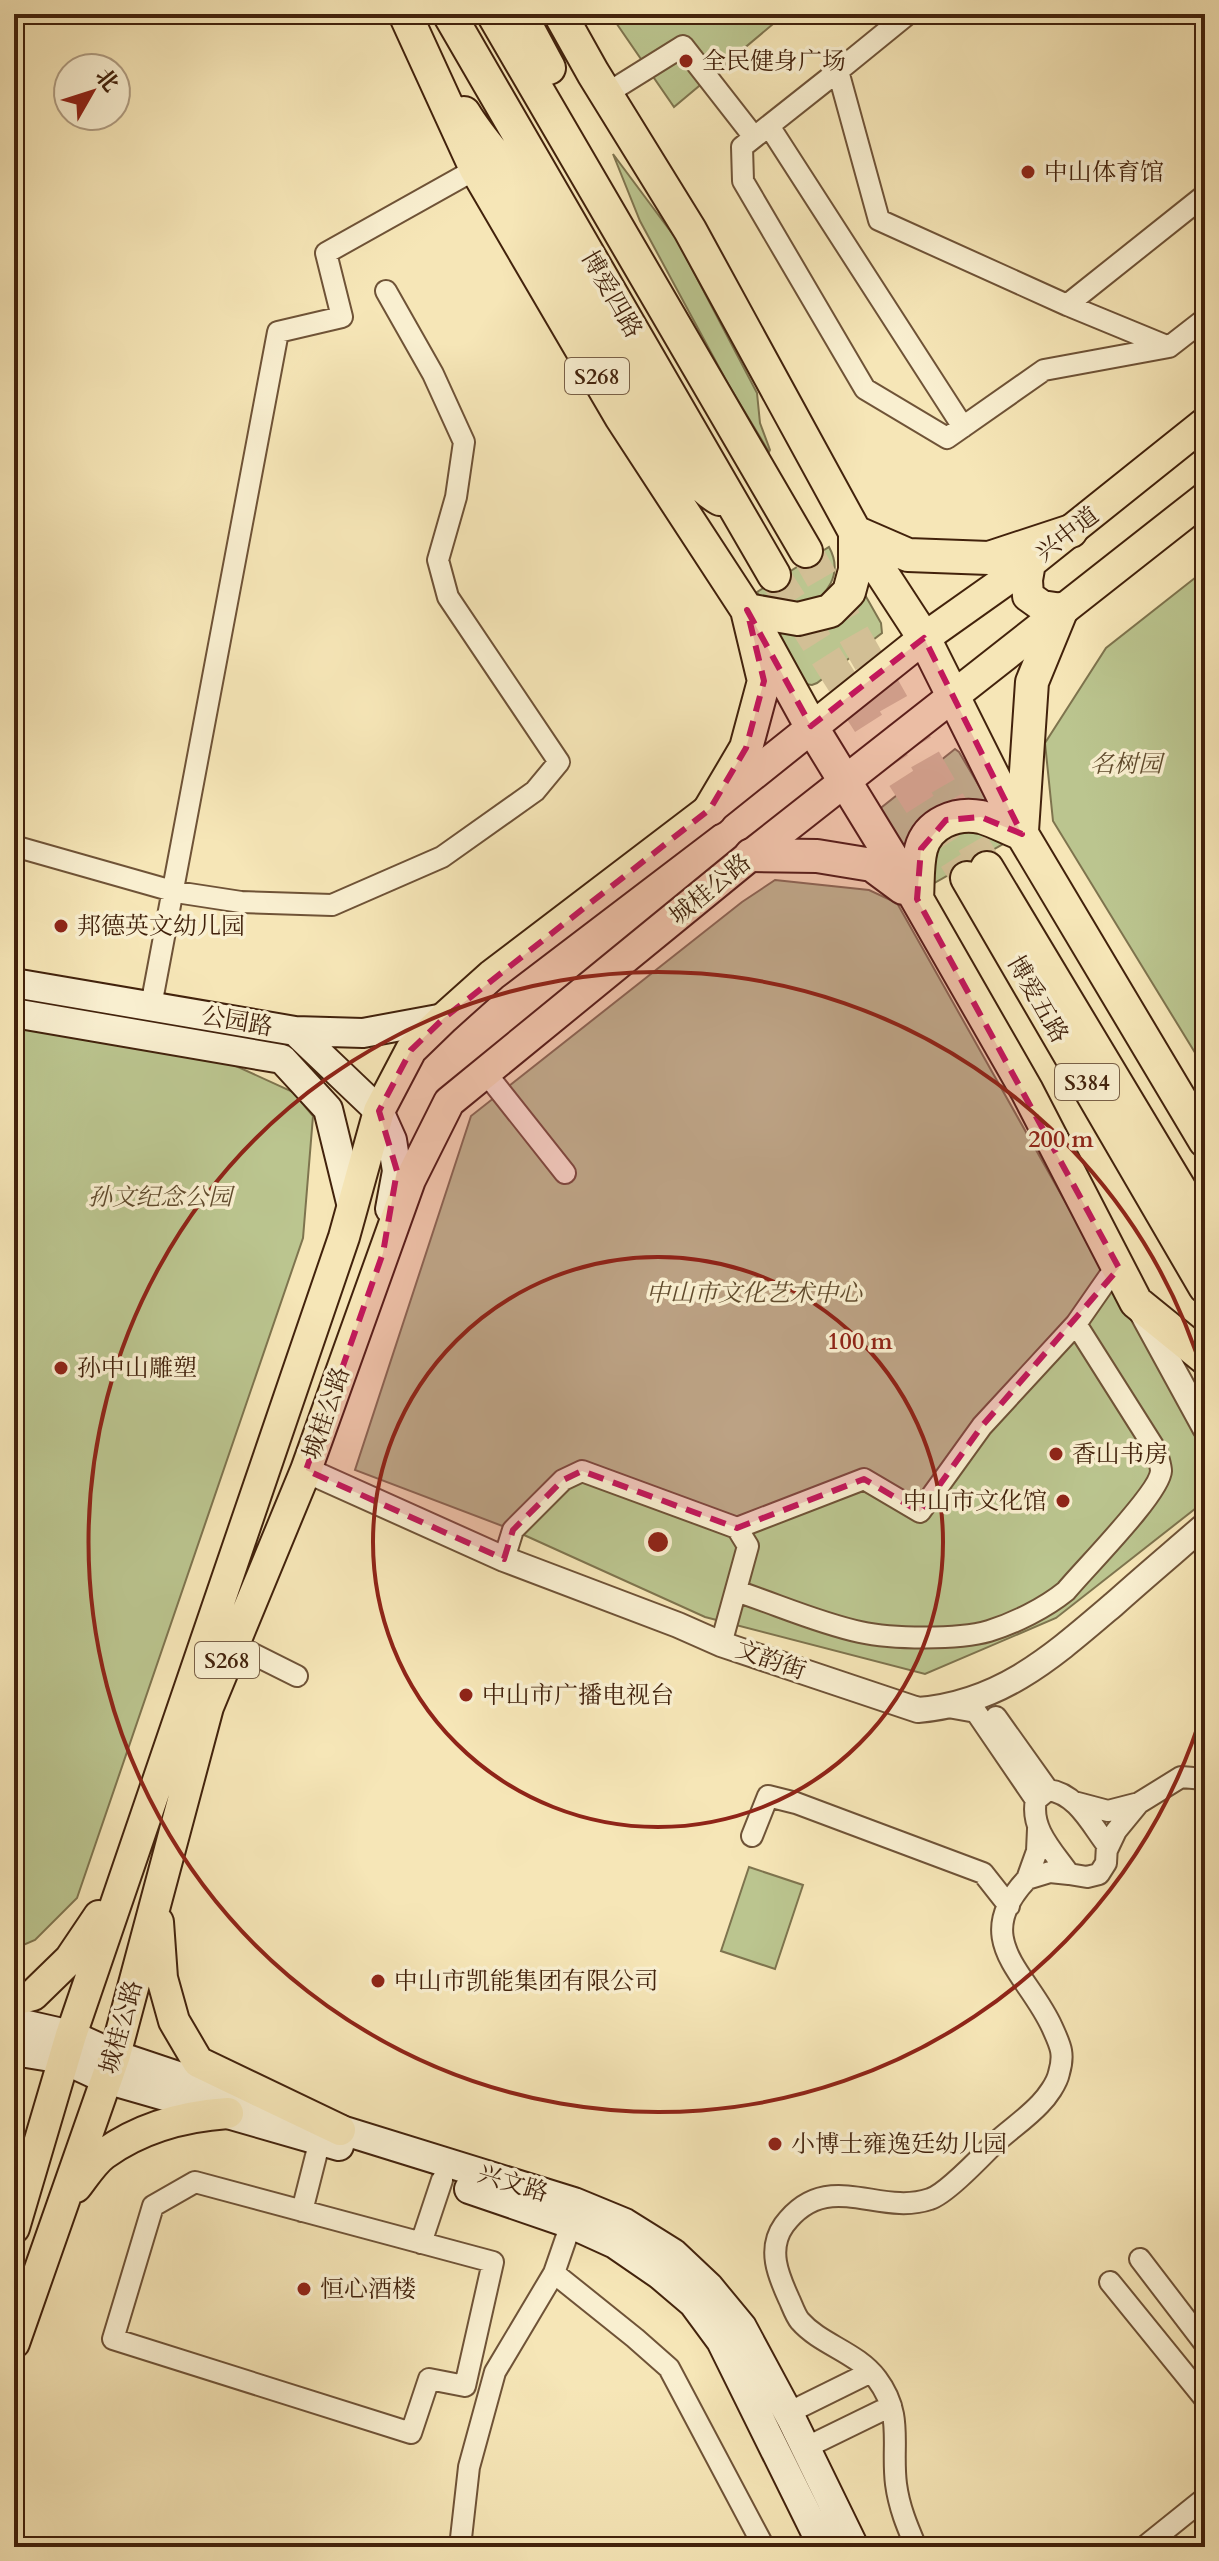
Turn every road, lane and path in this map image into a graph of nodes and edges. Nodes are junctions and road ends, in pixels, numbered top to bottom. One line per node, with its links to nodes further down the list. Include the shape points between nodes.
1 (405, 14): 12 (highway, S268)
2 (414, 14): 21 (highway, via 450,90 535,208 656,423 688,471 711,495)
3 (449, 14): 21 (highway, 博爱四路 / S268)
4 (493, 14): 10 (highway, 博爱四路)
5 (520, 14): 10 (highway, via 554,78)
6 (560, 14): 9 (highway)
7 (908, 14): 8 (street)
8 (838, 71): 11 (street); 15 (street, via 879,220)
9 (606, 94): 11 (street, via 683,46); 23 (highway, via 690,230)
10 (557, 122): 24 (highway, 博爱四路)
11 (761, 132): 19 (street); 19 (street, via 742,147 743,181 865,389 947,438)
12 (476, 169): 28 (highway, S268, via 621,417); 37 (street, via 326,253 342,317 278,332)
13 (1205, 195): 15 (street)
14 (386, 291): 37 (street, via 464,442 456,497 438,560 448,597 559,762 535,791 442,857 332,905 241,902)
15 (1067, 305): 17 (street)
16 (1205, 319): 17 (street)
17 (1169, 347): 19 (street, via 1044,370)
18 (1205, 423): 22 (main road, 兴中道)
19 (963, 427)
20 (1205, 498): 27 (main road)
21 (735, 507): 26 (highway, 博爱四路 / S268)
22 (1071, 531): 23 (highway, via 989,558 908,555); 25 (main road, 兴中道)
23 (855, 532): 28 (highway, via 849,592 830,611 798,619); 29 (highway)
24 (806, 551)
25 (1030, 563): 27 (main road, via 1028,596 1042,606); 29 (main road, 兴中道)
26 (774, 575)
27 (1062, 609): 30 (main road); 34 (highway, via 1032,682)
28 (747, 610): 31 (highway, S268); 33 (highway, S268, via 764,681 746,748)
29 (924, 638): 30 (highway); 31 (main road, 城桂公路 / S268)
30 (954, 697): 32 (main road, 城桂公路 / S268); 34 (highway)
31 (811, 726): 32 (highway, S268); 33 (main road, 城桂公路 / S268)
32 (845, 782): 36 (main road, 城桂公路 / S268); 38 (highway)
33 (710, 809): 42 (main road, 城桂公路 / S268, via 492,975)
34 (1022, 834): 38 (highway, via 981,817 959,816 933,828 921,849); 46 (highway)
35 (14, 846): 37 (street)
36 (751, 855): 38 (highway, via 817,856 872,865); 44 (main road, 城桂公路 / S268)
37 (173, 891): 40 (street)
38 (917, 899): 51 (highway, via 1027,1091)
39 (14, 983): 40 (main road, 公园路)
40 (151, 1006): 43 (main road, 公园路)
41 (14, 1013): 48 (main road, 公园路, via 282,1059 328,1109)
42 (444, 1018): 43 (main road, via 363,1033); 45 (main road, 城桂公路 / S268, via 411,1050)
43 (295, 1031): 45 (main road, 公园路)
44 (485, 1072): 47 (street); 50 (main road, 城桂公路 / S268, via 449,1102 410,1180)
45 (379, 1111): 48 (main road, 城桂公路 / S268); 50 (main road, 公园路, via 392,1140 397,1171)
46 (1205, 1141)
47 (565, 1173)
48 (352, 1207): 76 (main road, 城桂公路 / S268)
49 (1205, 1231): 52 (highway, 博爱五路 / S384, via 977,873)
50 (383, 1253): 57 (main road, 城桂公路 / S268)
51 (1119, 1268): 53 (highway); 54 (street)
52 (1205, 1287)
53 (1136, 1302): 55 (highway); 56 (street)
54 (1076, 1324): 59 (street, via 982,1426 920,1512 864,1479); 61 (street, via 1157,1452 1161,1471 1156,1486 1053,1602 988,1632 880,1636)
55 (1205, 1358)
56 (1205, 1428)
57 (306, 1470): 60 (street, 文韵街); 62 (main road, 城桂公路 / S268)
58 (1205, 1525): 65 (street, 文韵街, via 1050,1659)
59 (737, 1528): 60 (street, via 582,1471 563,1480 513,1530); 61 (street, via 748,1546)
60 (504, 1559): 63 (street, 文韵街)
61 (736, 1591): 63 (street)
62 (233, 1644): 64 (street); 77 (main road, 城桂公路 / S268, via 208,1707)
63 (721, 1644): 66 (street, 文韵街, via 918,1710)
64 (297, 1676)
65 (995, 1689): 66 (street, 文韵街); 68 (street, via 989,1707)
66 (948, 1707): 68 (street, via 976,1712)
67 (1205, 1779): 70 (street, via 1181,1777)
68 (1042, 1795): 69 (street, via 1058,1791); 71 (street, via 1033,1814)
69 (1074, 1802): 70 (street, via 1108,1811); 73 (street)
70 (1139, 1803): 73 (street)
71 (1038, 1829): 74 (street); 75 (street)
72 (752, 1836): 78 (street, via 768,1796 796,1803 983,1873)
73 (1107, 1850): 74 (street, via 1099,1874)
74 (1069, 1874): 75 (street, via 1050,1872)
75 (1027, 1879): 78 (street)
76 (122, 1881): 79 (main road, via 70,1959 33,1995); 81 (main road, 城桂公路 / S268)
77 (156, 1895): 83 (main road, 城桂公路 / S268); 85 (main road, via 162,1978 174,2021 198,2062)
78 (1009, 1906): 98 (street, via 1000,1936 1008,1959 1044,2009 1063,2050 1059,2076 1042,2103 932,2199 901,2203 837,2195 810,2201 797,2208 777,2235 775,2267 799,2320)
79 (14, 2000)
80 (14, 2022): 81 (main road, 兴文路)
81 (67, 2047): 82 (main road, 兴文路); 83 (main road, 兴文路); 90 (main road, 城桂公路 / S268)
82 (14, 2051)
83 (110, 2067): 84 (main road, 兴文路); 85 (main road, 兴文路); 88 (main road, 城桂公路 / S268)
84 (228, 2113): 85 (main road, 兴文路); 88 (main road, via 157,2125 102,2155)
85 (330, 2135): 87 (main road, 兴文路); 89 (street); 101 (main road, 兴文路, via 574,2202 625,2223 673,2253 709,2287 742,2327)
86 (14, 2173): 90 (main road)
87 (442, 2180): 91 (main road, 兴文路); 92 (street)
88 (62, 2205): 96 (main road, 城桂公路 / S268)
89 (302, 2211): 92 (street); 92 (street, via 195,2182 153,2206 113,2339 411,2433 429,2379 465,2386 493,2262)
90 (16, 2223)
91 (571, 2224): 94 (street); 106 (main road, 兴文路, via 615,2244 693,2303 721,2341)
92 (421, 2243)
93 (1140, 2259): 97 (street)
94 (554, 2273): 104 (street, via 495,2372 469,2467); 105 (street, via 669,2368)
95 (1110, 2282): 99 (street)
96 (14, 2343)
97 (1205, 2344)
98 (871, 2372): 100 (street); 101 (street)
99 (1205, 2399)
100 (891, 2406): 102 (street); 108 (street, via 900,2508)
101 (788, 2413): 102 (main road, 兴文路)
102 (805, 2448): 107 (main road, 兴文路)
103 (1205, 2498): 109 (street)
104 (460, 2547)
105 (764, 2547)
106 (823, 2547)
107 (854, 2547)
108 (916, 2547)
109 (1144, 2547)

